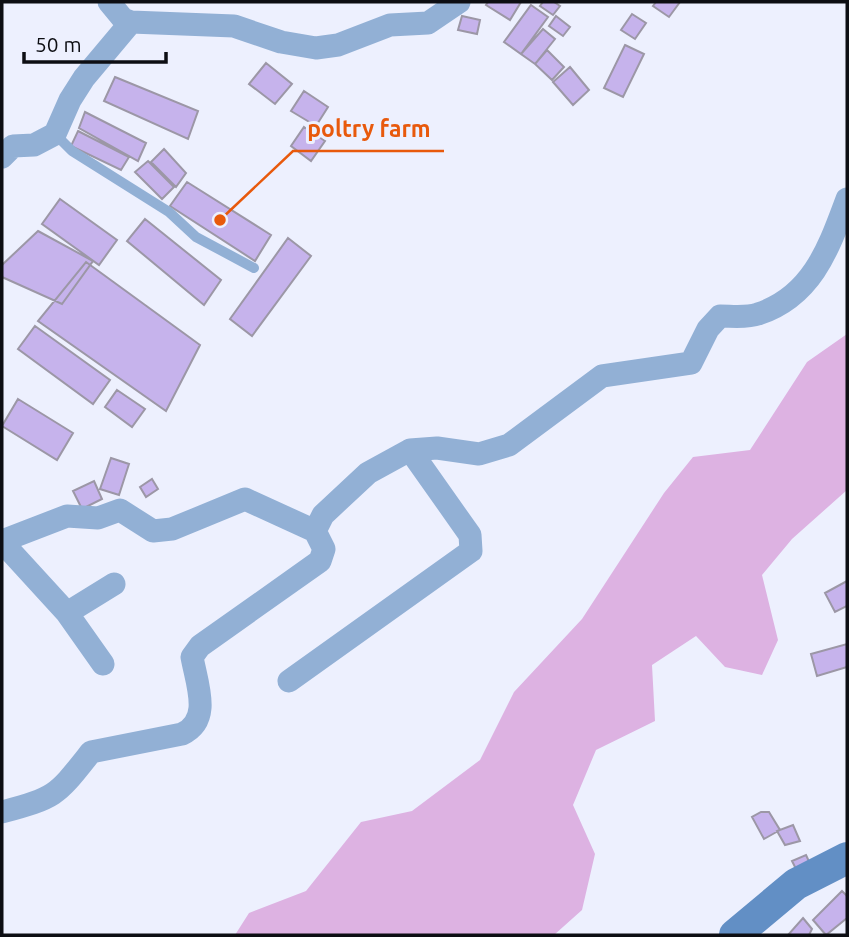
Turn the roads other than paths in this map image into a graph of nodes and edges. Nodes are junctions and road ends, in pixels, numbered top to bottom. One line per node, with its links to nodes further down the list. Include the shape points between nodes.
1 (109, 2): 3 (street)
2 (459, 2): 3 (street, via 428,23 390,25 338,45 316,48 234,26)
3 (131, 22): 4 (street, via 84,78)
4 (55, 134): 5 (street, via 34,145 13,146); 7 (lane, via 72,151 169,212 196,237)
5 (2, 157)
6 (847, 199): 8 (street, via 824,260 795,293 757,314 720,316 708,328 691,363 602,376 509,445 479,454 437,448)
7 (254, 268)
8 (411, 450): 9 (street, via 368,473 323,515); 14 (street, via 470,535 471,551)
9 (315, 531): 10 (street, via 245,499 172,529 153,531 120,510 98,518 67,516); 15 (street, via 324,549 320,561 200,646 192,657 201,717 195,728 91,752 58,793)
10 (2, 542): 12 (street)
11 (114, 584): 12 (street)
12 (67, 613): 13 (street)
13 (103, 664)
14 (289, 681)
15 (2, 812)
16 (847, 858): 17 (main road, via 796,884)
17 (735, 935)

